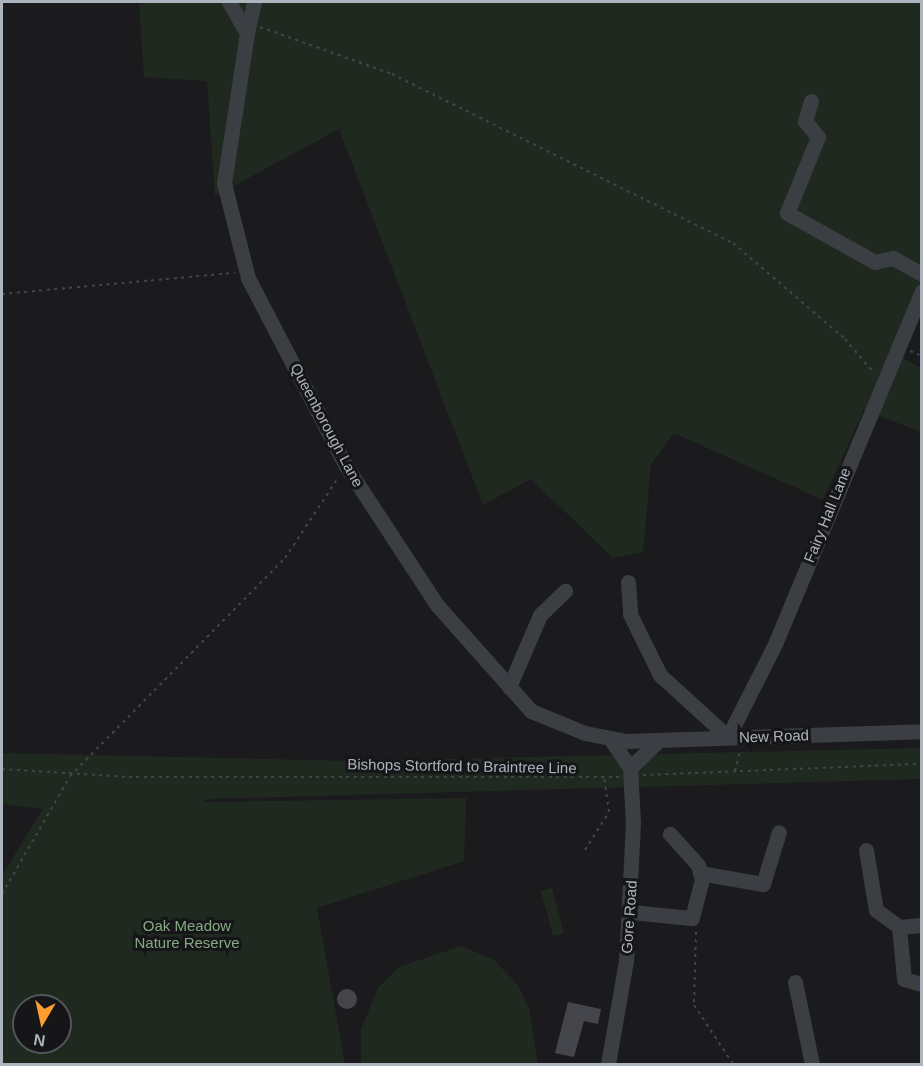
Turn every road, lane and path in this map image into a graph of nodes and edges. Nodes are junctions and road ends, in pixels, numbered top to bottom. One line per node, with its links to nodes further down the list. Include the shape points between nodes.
1 (229, 2): 3 (street)
2 (254, 2): 3 (street, Queenborough Lane)
3 (248, 28): 5 (street, Queenborough Lane, via 224,183); 9 (path, via 392,74 733,243 845,339)
4 (811, 101): 6 (street, via 805,121 818,137 787,213 875,262 893,258)
5 (247, 272): 8 (path); 10 (street, Queenborough Lane)
6 (921, 274)
7 (921, 291): 9 (street, Fairy Hall Lane)
8 (2, 294)
9 (881, 381): 15 (street, Fairy Hall Lane)
10 (346, 466): 13 (street, Queenborough Lane, via 437,605); 22 (path, via 285,558)
11 (628, 582): 15 (street, via 630,614 660,675)
12 (565, 591): 13 (street, via 540,615)
13 (509, 687): 16 (street, Queenborough Lane, via 531,711)
14 (921, 731): 15 (street, New Road)
15 (736, 737): 18 (street, New Road); 21 (path)
16 (610, 738): 17 (street, Queenborough Lane); 23 (street)
17 (626, 741): 18 (street, New Road)
18 (658, 741): 23 (street)
19 (921, 764): 21 (path, Bishops Stortford to Braintree Line)
20 (2, 769): 22 (path, Bishops Stortford to Braintree Line)
21 (735, 771): 23 (path, Bishops Stortford to Braintree Line)
22 (70, 776): 24 (path, Bishops Stortford to Braintree Line); 30 (path)
23 (628, 777): 24 (path, Bishops Stortford to Braintree Line); 31 (street, Gore Road)
24 (604, 778): 27 (path, via 609,812)
25 (778, 832): 29 (street, via 763,884)
26 (670, 834): 29 (street)
27 (585, 850)
28 (866, 850): 34 (street, via 870,897 876,910)
29 (700, 873): 32 (street)
30 (2, 894)
31 (631, 912): 32 (street); 37 (street, Gore Road)
32 (692, 918): 38 (path, via 694,1005)
33 (921, 926): 34 (street)
34 (898, 927): 36 (street, via 904,979)
35 (795, 982): 39 (street)
36 (921, 984)
37 (608, 1065)
38 (733, 1065)
39 (812, 1065)

